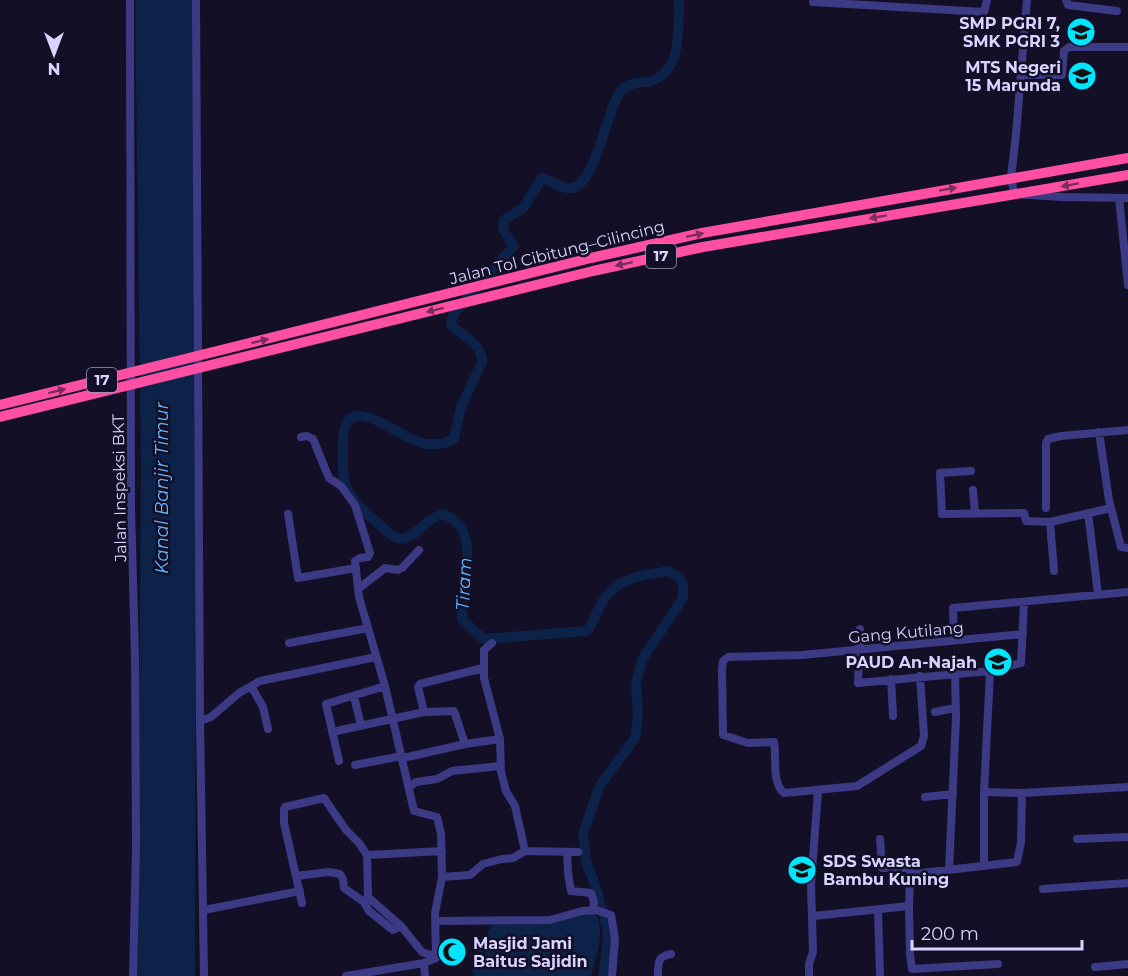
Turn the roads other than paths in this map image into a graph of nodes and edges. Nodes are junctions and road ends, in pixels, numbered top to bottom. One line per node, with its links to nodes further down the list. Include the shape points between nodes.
1 (130, 0): 105 (street, Jalan Inspeksi BKT, via 136,848)
2 (196, 0): 58 (street)
3 (987, 0): 7 (street, via 984,12)
4 (1027, 0): 10 (street)
5 (1066, 0): 8 (street, via 1068,6)
6 (813, 2): 7 (street)
7 (878, 3)
8 (1117, 11)
9 (1128, 47): 10 (street, via 1069,46 1063,54 1062,75)
10 (1021, 75): 13 (street, via 1011,177 1014,194)
11 (1128, 158): 16 (highway, Jalan Tol Cibitung–Cilincing / 17, one-way to 11, bridge, via 691,235)
12 (1128, 175): 17 (highway, Jalan Tol Cibitung–Cilincing / 17, one-way to 17, bridge, via 703,247)
13 (1119, 198): 14 (street); 15 (street)
14 (1128, 198)
15 (1128, 285)
16 (0, 405)
17 (0, 417)
18 (1128, 430): 19 (street)
19 (1099, 432): 23 (street, via 1047,440); 24 (street)
20 (301, 437): 31 (street, via 312,438 329,478 341,486 355,505 370,553 356,560)
21 (970, 471): 25 (street, via 940,473 941,513)
22 (973, 490): 25 (street)
23 (1046, 508)
24 (1111, 508): 26 (street); 29 (street, via 1121,547)
25 (975, 513): 28 (street, via 1024,513 1026,521)
26 (1088, 513): 28 (street); 35 (street)
27 (288, 514): 31 (street, via 297,578)
28 (1050, 522): 32 (street)
29 (1128, 548)
30 (419, 550): 33 (street, via 402,568 385,568)
31 (356, 568): 33 (street)
32 (1054, 571)
33 (358, 589): 37 (street)
34 (1128, 592): 35 (street)
35 (1098, 594): 36 (street)
36 (1024, 602): 39 (street); 40 (street, via 952,608)
37 (368, 628): 41 (street); 44 (street)
38 (860, 629): 43 (street)
39 (1023, 634): 40 (street, Gang Kutilang); 46 (street, via 1021,663)
40 (954, 640): 43 (street, Gang Kutilang)
41 (289, 643)
42 (492, 644): 45 (street, via 484,650)
43 (859, 649): 49 (street, via 858,683); 70 (street, Gang Kutilang, via 728,657 723,661 723,735 748,743 773,741 781,792)
44 (376, 657): 50 (street, via 274,677); 51 (street)
45 (483, 668): 54 (street, via 420,684); 62 (street)
46 (990, 671): 47 (street); 71 (street)
47 (955, 673): 48 (street); 53 (street)
48 (920, 676): 49 (street); 70 (street, via 924,736 921,746 857,786)
49 (891, 679): 56 (street)
50 (251, 686): 58 (street); 60 (street)
51 (385, 686): 52 (street); 57 (street)
52 (354, 696): 59 (street); 61 (street, via 326,704)
53 (956, 708): 55 (street); 73 (street)
54 (424, 712): 57 (street); 63 (street, via 454,711)
55 (935, 712)
56 (892, 716)
57 (393, 719): 59 (street); 64 (street)
58 (200, 721): 94 (street)
59 (361, 726): 61 (street)
60 (268, 729)
61 (332, 732): 65 (street)
62 (500, 739): 63 (street); 67 (street)
63 (465, 744): 64 (street)
64 (402, 757): 66 (street); 68 (street)
65 (339, 761)
66 (355, 765)
67 (500, 766): 68 (street, via 452,771); 78 (street)
68 (409, 787): 79 (street, via 415,812 437,817)
69 (1128, 787): 72 (street)
70 (818, 791): 96 (street, via 811,885)
71 (984, 792): 72 (street); 83 (street)
72 (1022, 793): 83 (street, via 1019,860)
73 (953, 794): 74 (street); 84 (street)
74 (925, 797)
75 (1128, 837): 77 (street)
76 (880, 839): 85 (street, via 882,868 907,868)
77 (1077, 839)
78 (525, 850): 80 (street); 87 (street, via 513,858 483,864 470,875)
79 (442, 851): 82 (street); 87 (street)
80 (567, 852): 81 (street); 95 (street, via 572,891 591,893)
81 (578, 852)
82 (367, 855): 86 (street, via 324,798 285,807 284,823); 98 (street, via 368,897)
83 (984, 866): 84 (street)
84 (949, 870): 85 (street)
85 (913, 874): 92 (street, via 909,880)
86 (296, 876): 90 (street); 98 (street, via 340,874 344,888 364,902 369,911 393,930)
87 (442, 877): 97 (street)
88 (1128, 883): 89 (street)
89 (1043, 889)
90 (300, 891): 91 (street); 94 (street)
91 (302, 903)
92 (909, 906): 93 (street); 102 (street, via 912,969)
93 (878, 909): 96 (street); 113 (street)
94 (204, 910): 107 (street)
95 (597, 910): 97 (street, via 550,920); 110 (street, via 611,915 615,934)
96 (813, 916): 112 (street)
97 (436, 921): 99 (street)
98 (401, 926): 99 (street, via 422,951)
99 (437, 953): 101 (street, via 435,959)
100 (671, 954): 111 (street, via 659,960)
101 (424, 963): 108 (street); 109 (street)
102 (998, 964)
103 (1128, 964): 104 (street)
104 (1095, 967)
105 (133, 975): 106 (street)
106 (123, 976)
107 (204, 976)
108 (346, 976)
109 (425, 976)
110 (612, 976)
111 (658, 976)
112 (809, 976)
113 (880, 976)

